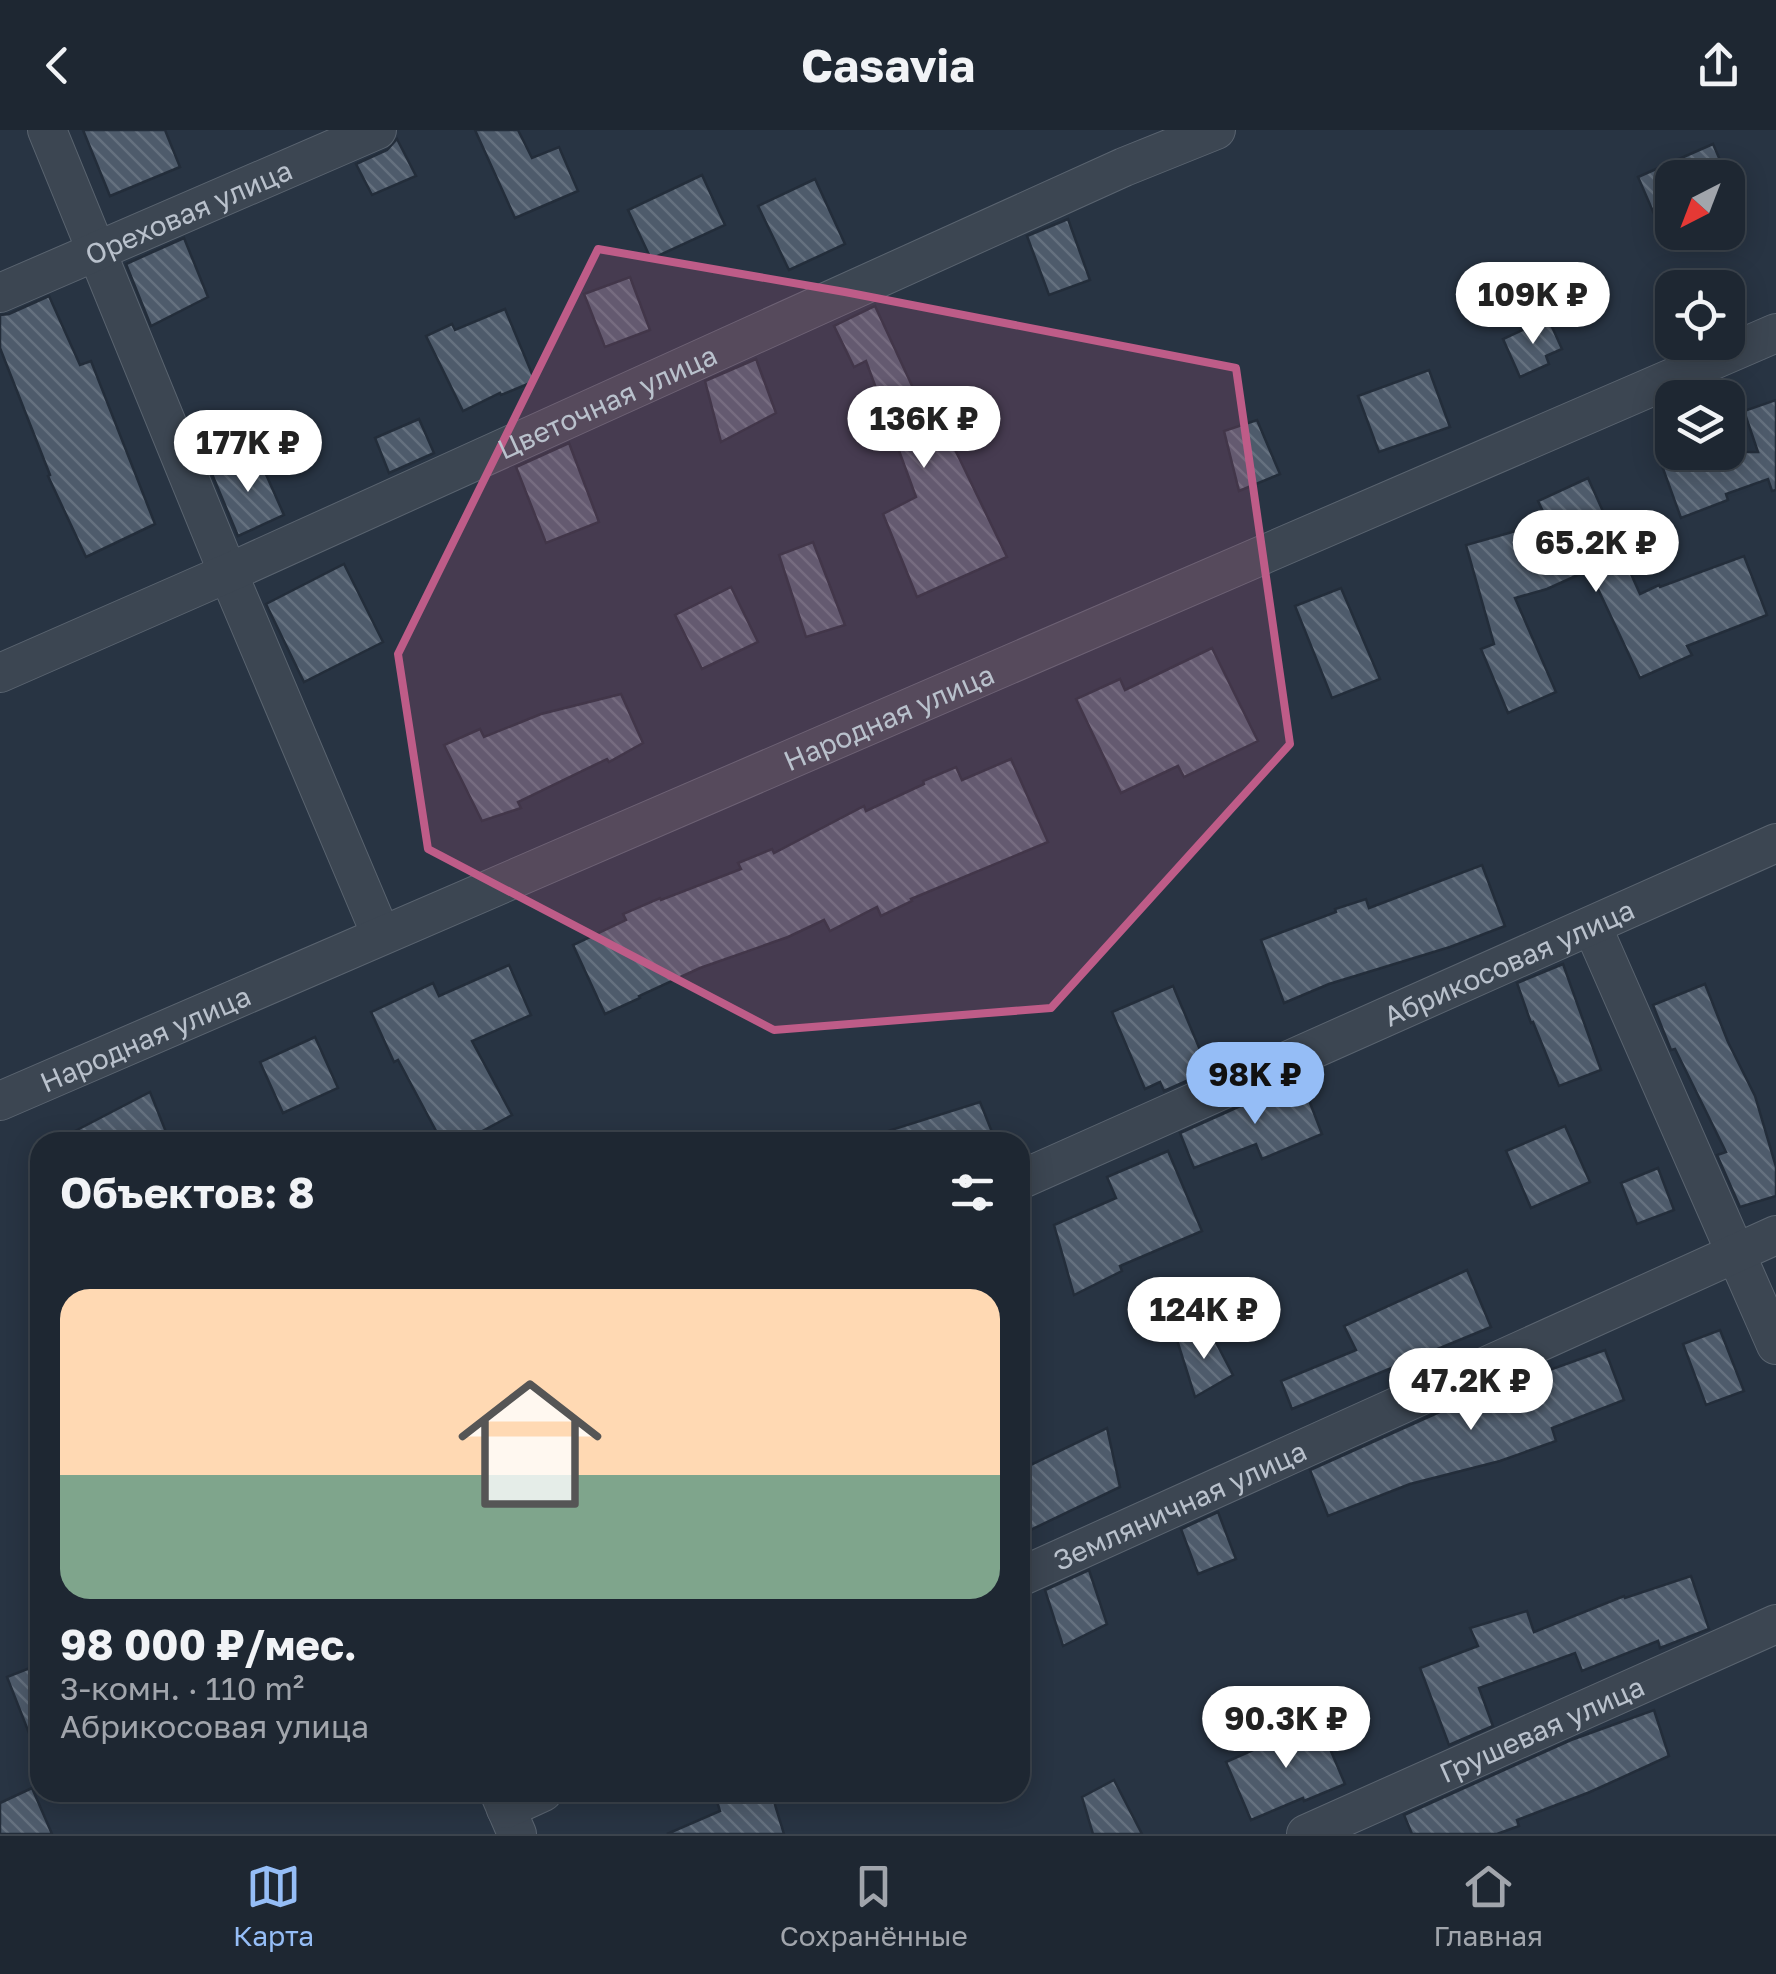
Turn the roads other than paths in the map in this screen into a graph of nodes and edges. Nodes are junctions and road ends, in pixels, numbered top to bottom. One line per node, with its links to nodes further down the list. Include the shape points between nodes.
1 (48, 130): 4 (street)
2 (377, 130): 4 (street, Ореховая улица)
3 (1216, 130): 7 (street, Цветочная улица)
4 (95, 252): 5 (street, Ореховая улица); 7 (street)
5 (0, 293)
6 (1776, 334): 11 (street, Народная улица)
7 (228, 573): 8 (street, Цветочная улица); 11 (street)
8 (0, 673)
9 (1776, 843): 10 (street, Абрикосовая улица)
10 (1592, 926): 13 (street, Абрикосовая улица); 15 (street)
11 (382, 936): 12 (street, Народная улица)
12 (0, 1101)
13 (1030, 1176)
14 (1776, 1234): 15 (street, Земляничная улица)
15 (1734, 1254): 16 (street); 17 (street, Земляничная улица)
16 (1776, 1345)
17 (1030, 1571)
18 (1776, 1624): 19 (street, Грушевая улица)
19 (1306, 1834)

